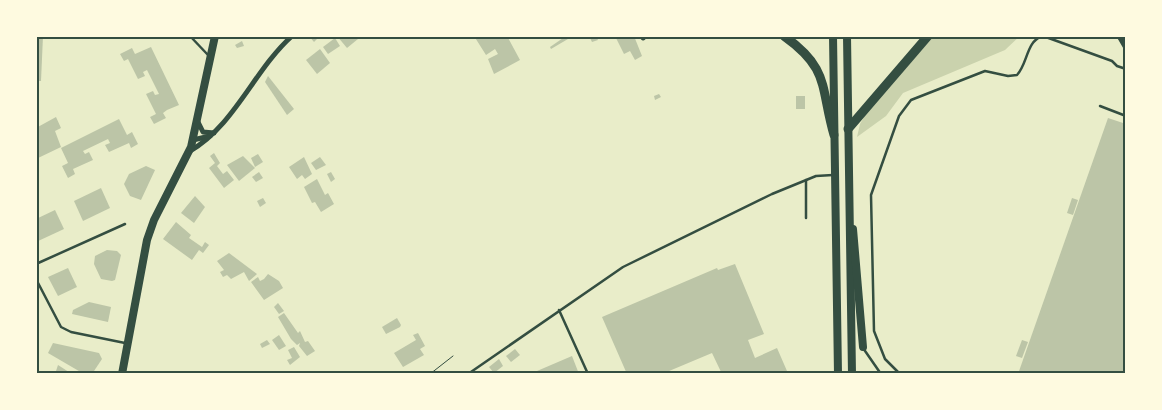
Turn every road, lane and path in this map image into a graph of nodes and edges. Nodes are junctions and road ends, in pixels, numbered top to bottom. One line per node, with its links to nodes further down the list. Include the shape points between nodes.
1 (190, 36): 11 (lane)
2 (215, 36): 11 (main road)
3 (292, 36): 17 (street)
4 (784, 36): 18 (highway, via 804,50 814,62 824,84)
5 (833, 36): 18 (main road)
6 (847, 36): 16 (main road)
7 (928, 36): 16 (highway)
8 (1042, 36): 12 (lane); 40 (lane, via 1033,42 1017,75 985,71 914,99 899,116 871,195 874,331 884,359)
9 (1119, 36): 10 (street)
10 (1126, 48)
11 (210, 58): 15 (main road)
12 (1126, 69)
13 (1100, 106): 14 (lane)
14 (1126, 116)
15 (197, 120): 17 (street, via 203,132); 19 (main road)
16 (848, 129): 24 (main road)
17 (214, 133): 19 (street); 20 (street)
18 (834, 135): 22 (main road)
19 (193, 140): 20 (street); 21 (main road)
20 (203, 144): 21 (street)
21 (190, 151): 30 (main road, via 149,234)
22 (834, 175): 23 (lane); 37 (main road)
23 (806, 180): 25 (lane); 29 (lane, via 623,267)
24 (849, 212): 31 (main road, via 855,239); 38 (main road)
25 (806, 218)
26 (125, 224): 27 (lane)
27 (36, 264)
28 (36, 279): 30 (lane, via 61,327)
29 (559, 310): 35 (lane); 36 (lane)
30 (129, 344): 33 (main road)
31 (863, 347): 39 (lane)
32 (453, 356): 34 (path)
33 (122, 374)
34 (430, 374)
35 (468, 374)
36 (588, 374)
37 (838, 374)
38 (852, 374)
39 (880, 374)
40 (900, 374)

